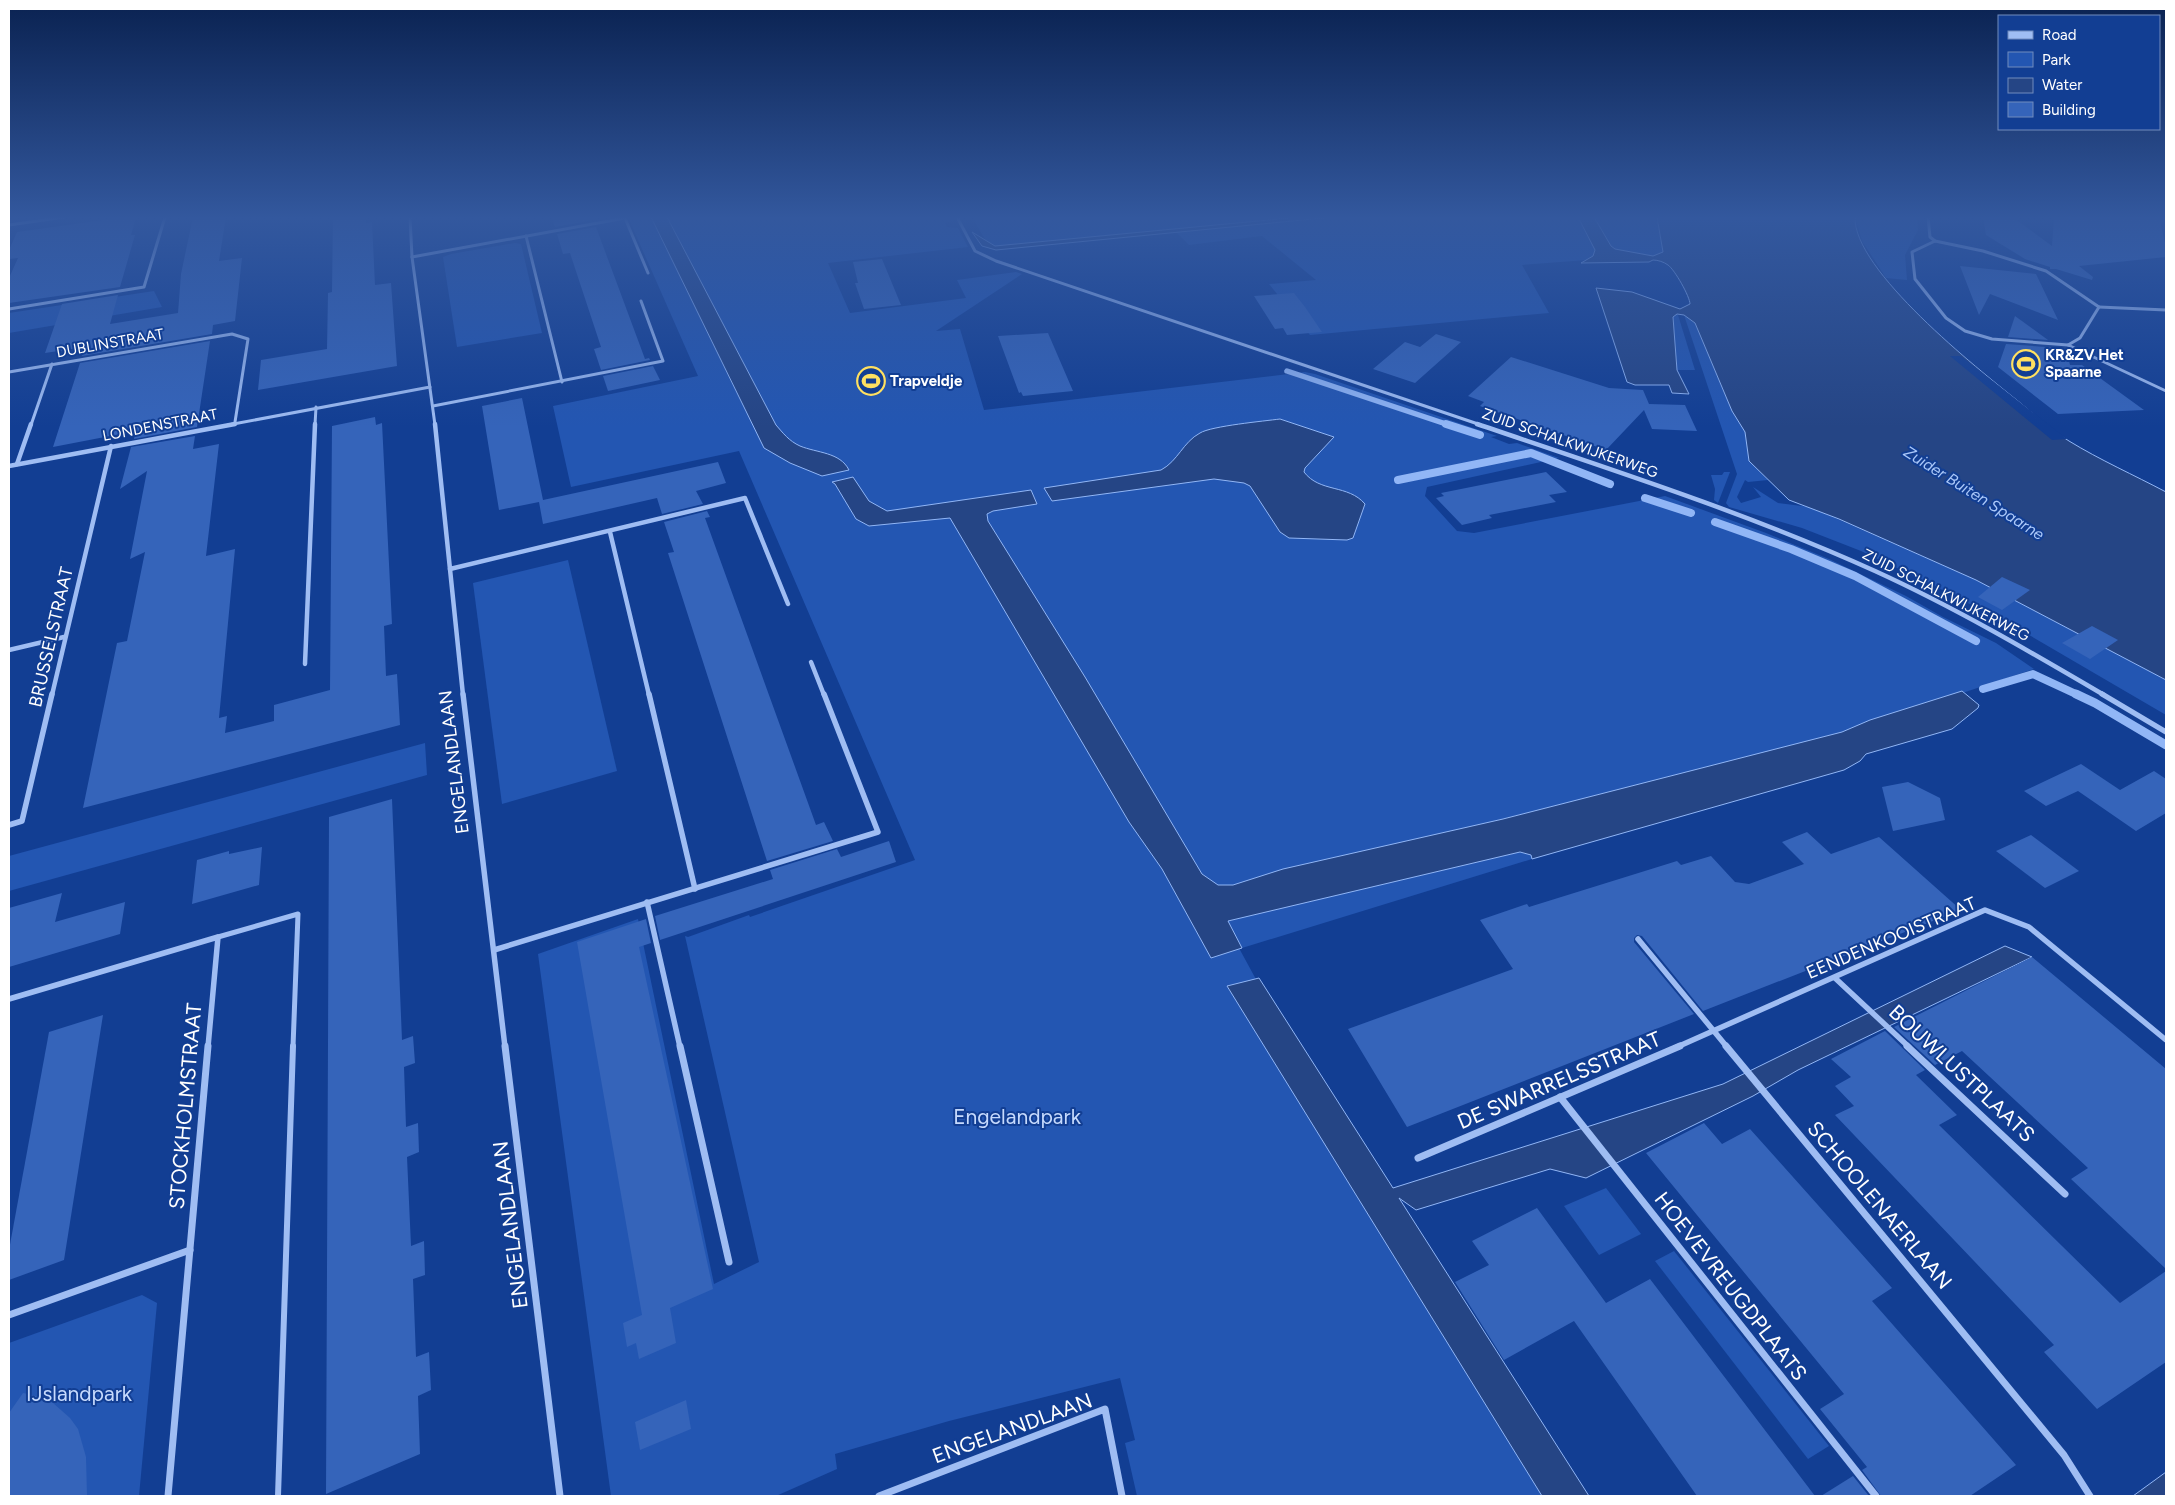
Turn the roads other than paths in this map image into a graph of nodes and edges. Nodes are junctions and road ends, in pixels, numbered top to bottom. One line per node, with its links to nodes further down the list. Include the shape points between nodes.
1 (143, 287): 9 (street)
2 (416, 287): 15 (street, ENGELANDLAAN)
3 (539, 287): 14 (street)
4 (1074, 287): 30 (street, ZUID SCHALKWIJKERWEG, via 1518,437 1830,552 1910,588 2023,648)
5 (1922, 287): 11 (street, via 1946,318 1965,331 1992,339)
6 (2070, 287): 8 (street)
7 (641, 301): 14 (street, via 662,361)
8 (2099, 307): 10 (street); 11 (street, via 2080,338)
9 (9, 309)
10 (2166, 310)
11 (2068, 345): 16 (street)
12 (52, 364): 13 (street, DUBLINSTRAAT); 19 (street, DUBLINSTRAAT, via 232,334 248,339); 21 (street)
13 (9, 372)
14 (562, 382): 17 (street)
15 (430, 386): 17 (street, ENGELANDLAAN); 18 (street, LONDENSTRAAT)
16 (2166, 391)
17 (433, 406): 24 (street, ENGELANDLAAN)
18 (316, 407): 19 (street, LONDENSTRAAT); 29 (street)
19 (235, 422): 20 (street, LONDENSTRAAT)
20 (111, 446): 21 (street, LONDENSTRAAT); 26 (street, BRUSSELSTRAAT)
21 (17, 464): 22 (street, LONDENSTRAAT)
22 (9, 466)
23 (610, 532): 24 (street); 25 (street, via 745,498); 32 (street)
24 (450, 569): 36 (street, ENGELANDLAAN)
25 (788, 604)
26 (64, 637): 27 (street); 31 (street, BRUSSELSTRAAT, via 22,821)
27 (9, 650)
28 (811, 662): 32 (street, via 878,832)
29 (305, 664)
30 (2166, 732)
31 (9, 825)
32 (695, 889): 33 (street)
33 (647, 902): 36 (street); 45 (street)
34 (218, 937): 38 (street); 44 (street, STOCKHOLMSTRAAT); 48 (street, via 298,914)
35 (1638, 939): 39 (street, SCHOOLENAERLAAN)
36 (494, 950): 49 (street, ENGELANDLAAN)
37 (1835, 978): 39 (street, EENDENKOOISTRAAT); 40 (street, EENDENKOOISTRAAT, via 1984,910 2029,927); 43 (street, BOUWLUSTPLAATS)
38 (9, 999)
39 (1713, 1032): 41 (street, DE SWARRELSSTRAAT); 53 (street, SCHOOLENAERLAAN, via 2064,1455)
40 (2166, 1040)
41 (1560, 1097): 42 (street, DE SWARRELSSTRAAT); 52 (street, HOEVEVREUGDPLAATS)
42 (1418, 1158)
43 (2065, 1194)
44 (190, 1250): 46 (street); 47 (street, STOCKHOLMSTRAAT)
45 (729, 1262)
46 (9, 1315)
47 (168, 1496)
48 (278, 1496)
49 (560, 1496)
50 (879, 1496): 51 (street, ENGELANDLAAN, via 1105,1409)
51 (1122, 1496)
52 (1876, 1496)
53 (2090, 1496)

